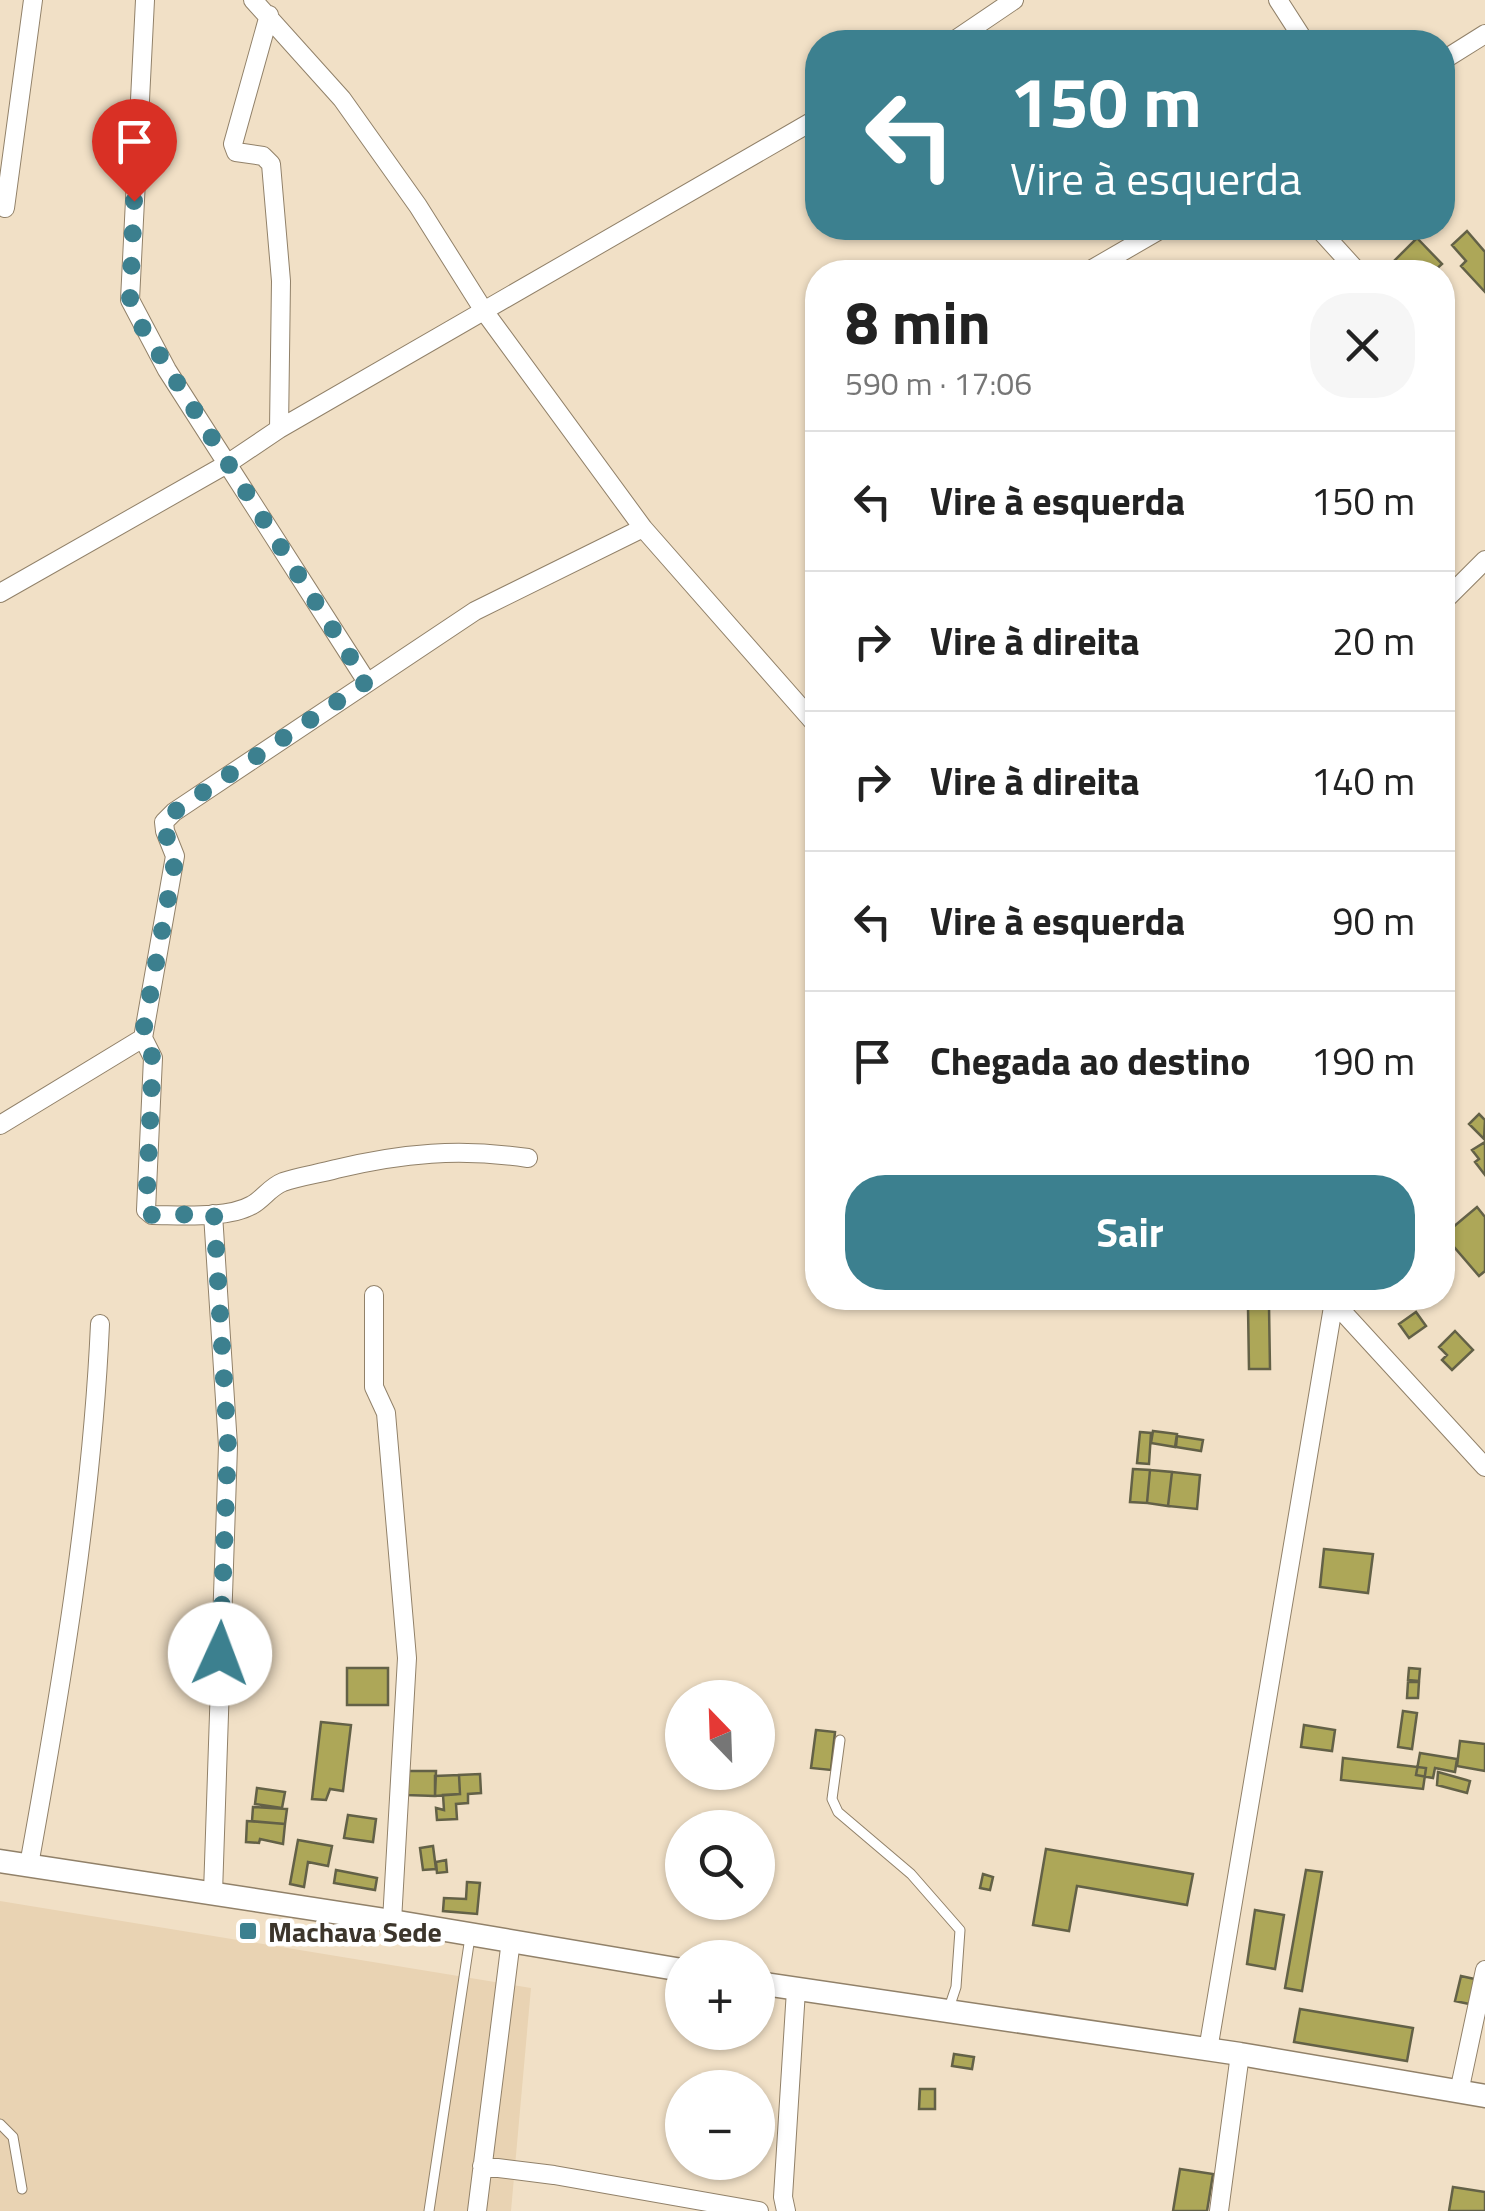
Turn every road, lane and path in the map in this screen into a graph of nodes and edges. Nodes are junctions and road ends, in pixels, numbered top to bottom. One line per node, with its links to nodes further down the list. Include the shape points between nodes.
1 (33, 0): 12 (street)
2 (145, 0): 19 (street, via 130,300)
3 (254, 0): 6 (street)
4 (1014, 0): 7 (street)
5 (1278, 0): 8 (street)
6 (269, 15): 17 (street, via 342,99); 18 (street, via 233,144 236,152 271,164 281,281)
7 (970, 30)
8 (1297, 30)
9 (1485, 34): 10 (street)
10 (1455, 52)
11 (805, 126): 17 (street)
12 (5, 208)
13 (1142, 240): 15 (street)
14 (1329, 240): 16 (street)
15 (1108, 260)
16 (1347, 260)
17 (484, 311): 18 (street); 20 (street)
18 (279, 429): 19 (street)
19 (227, 464): 23 (street); 24 (street)
20 (643, 528): 24 (street, via 475,611); 25 (street)
21 (1485, 560): 22 (street)
22 (1455, 589)
23 (0, 592)
24 (366, 682): 26 (street, via 164,822 176,856)
25 (805, 712)
26 (142, 1038): 27 (street); 29 (street, via 153,1058 146,1210)
27 (0, 1125)
28 (528, 1158): 29 (street, via 430,1151 370,1161 281,1183 250,1206)
29 (214, 1214): 38 (street, via 228,1446)
30 (374, 1295): 39 (street, via 374,1387 386,1413 407,1658)
31 (1330, 1310): 47 (street)
32 (1341, 1310): 34 (street)
33 (100, 1324): 37 (street, via 58,1702)
34 (1485, 1467)
35 (840, 1740): 46 (lane, via 832,1798 838,1812 912,1874 960,1930)
36 (0, 1862): 37 (main road)
37 (29, 1865): 38 (main road)
38 (213, 1893): 39 (main road)
39 (392, 1921): 40 (main road)
40 (470, 1934): 41 (main road); 54 (lane)
41 (511, 1940): 42 (main road); 52 (street)
42 (665, 1967)
43 (1485, 1970): 49 (street)
44 (775, 1986): 45 (main road)
45 (796, 1990): 46 (main road); 57 (street)
46 (948, 2013): 47 (main road)
47 (1208, 2050): 48 (main road)
48 (1240, 2054): 49 (main road); 58 (street)
49 (1459, 2092): 50 (main road)
50 (1485, 2096)
51 (0, 2124): 53 (lane, via 13,2137)
52 (482, 2166): 55 (street); 56 (street)
53 (22, 2189)
54 (429, 2211)
55 (477, 2211)
56 (759, 2211)
57 (786, 2211)
58 (1219, 2211)

